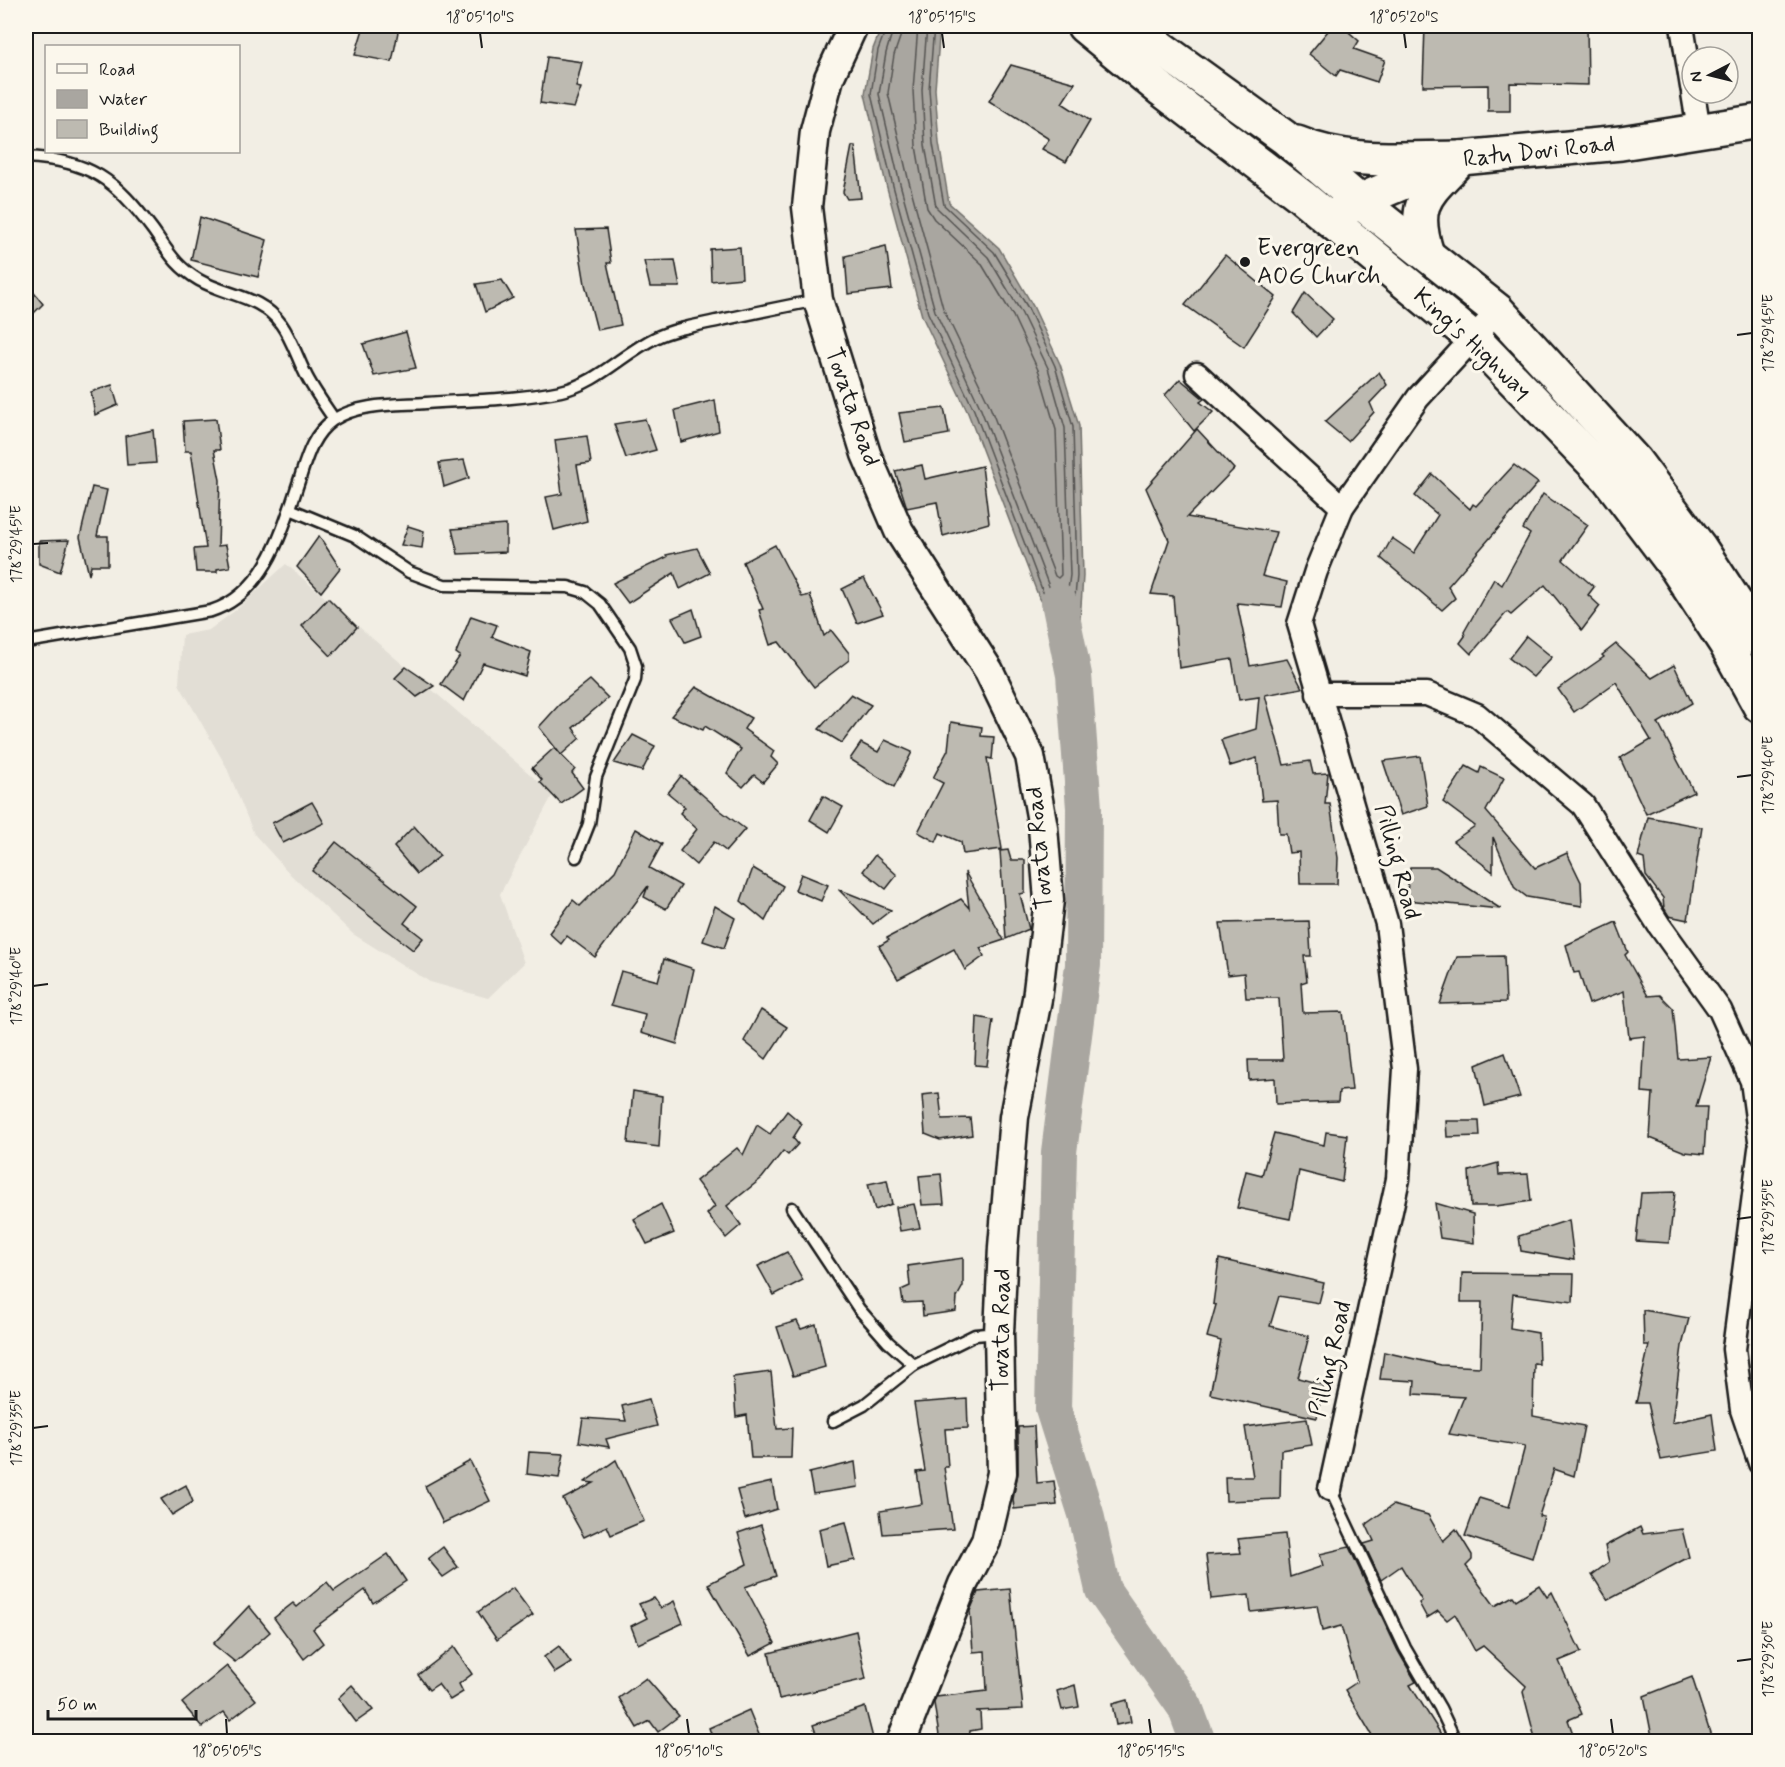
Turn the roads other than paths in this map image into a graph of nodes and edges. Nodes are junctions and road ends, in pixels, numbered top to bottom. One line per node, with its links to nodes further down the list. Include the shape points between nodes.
1 (853, 26): 15 (street, Tovata Road, via 829,78 815,131 807,207)
2 (1084, 26): 13 (main road, King's Highway)
3 (1130, 26): 9 (main road, King's Highway)
4 (1682, 26): 5 (street)
5 (1685, 45)
6 (1695, 105): 8 (street)
7 (1760, 121): 8 (main road, Ratu Dovi Road)
8 (1699, 130): 11 (main road, Ratu Dovi Road, via 1621,143)
9 (1284, 137): 11 (main road, via 1307,147 1357,158); 12 (main road, King's Highway)
10 (26, 157): 19 (lane, via 47,158 94,171 120,189 171,260 200,280 258,302 281,324 308,379)
11 (1461, 158): 12 (main road, Ratu Dovi Road); 14 (main road, via 1424,198 1419,215)
12 (1359, 201): 13 (main road, Ratu Dovi Road); 14 (main road, King's Highway)
13 (1329, 219): 17 (main road, King's Highway)
14 (1426, 254): 16 (main road, King's Highway)
15 (818, 300): 19 (lane, via 671,331 638,347 593,379 562,391 378,406); 30 (street, Tovata Road, via 866,454 889,509 904,540 988,672 1025,745 1043,827 1049,900 1037,999 1014,1117)
16 (1498, 311): 17 (street, Pilling Road); 22 (main road, King's Highway, via 1634,460 1700,548)
17 (1474, 339): 20 (street, Pilling Road, via 1418,398); 25 (main road, King's Highway, via 1608,478 1677,569 1726,644)
18 (1197, 374): 20 (street)
19 (334, 419): 21 (lane, via 312,444)
20 (1342, 507): 24 (street, Pilling Road, via 1299,624)
21 (290, 508): 23 (lane, via 254,584 224,607); 26 (lane, via 355,536 409,572 444,585 568,587 585,592 600,604 630,648 636,673 596,777 589,824)
22 (1760, 640)
23 (26, 642)
24 (1318, 694): 27 (street, via 1427,694 1447,702 1477,715 1583,805 1659,925 1720,1010 1752,1081); 34 (street, Pilling Road, via 1387,924 1405,1069 1398,1179)
25 (1760, 706)
26 (576, 857)
27 (1760, 1140)
28 (1760, 1149): 33 (street, via 1734,1349 1742,1410)
29 (792, 1208): 31 (lane, via 859,1309)
30 (999, 1333): 31 (lane, via 975,1335); 35 (street, Tovata Road, via 1002,1473 994,1507 986,1540 963,1584)
31 (914, 1365): 32 (lane, via 864,1405)
32 (833, 1421)
33 (1760, 1463)
34 (1330, 1489): 36 (lane)
35 (901, 1742)
36 (1456, 1742)

